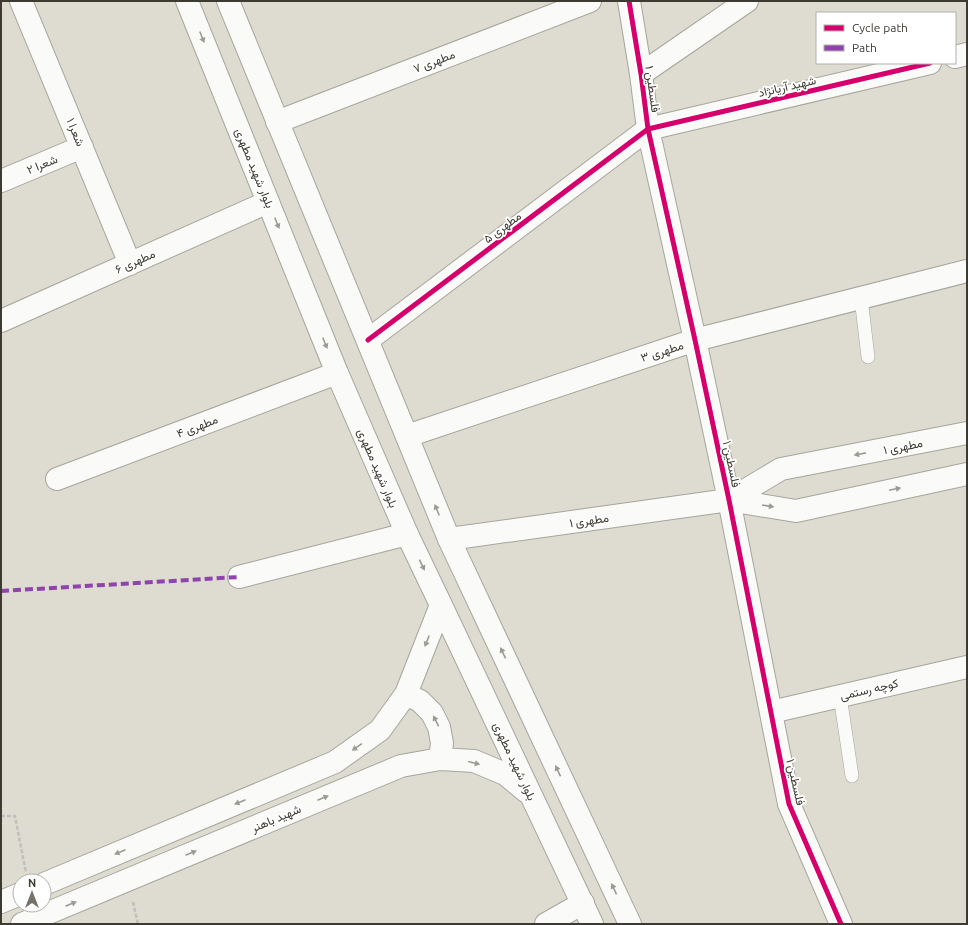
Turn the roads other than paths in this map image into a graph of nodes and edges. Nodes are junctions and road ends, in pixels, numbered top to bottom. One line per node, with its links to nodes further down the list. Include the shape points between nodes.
1 (21, 1): 13 (street, شعرا ۱)
2 (187, 1): 15 (street, بلوار شهید مطهری, one-way to 15)
3 (228, 1): 11 (street)
4 (590, 1): 11 (street, مطهری ۷)
5 (629, 1): 10 (street, فلسطین ۱)
6 (747, 1): 10 (street)
7 (967, 54): 8 (street)
8 (956, 57)
9 (926, 64): 12 (street, شهید آریانژاد)
10 (641, 74): 12 (street, فلسطین ۱)
11 (278, 122): 20 (street)
12 (648, 129): 20 (street, مطهری ۵); 21 (street, فلسطین ۱)
13 (82, 147): 14 (street, شعرا ۲); 16 (street, شعرا ۱)
14 (1, 181)
15 (268, 202): 16 (street, مطهری ۶); 23 (street, بلوار شهید مطهری, one-way to 23)
16 (130, 264): 19 (street, مطهری ۶)
17 (967, 271): 18 (street, مطهری ۳)
18 (861, 298): 21 (street, مطهری ۳); 22 (lane)
19 (1, 321)
20 (368, 340): 25 (street)
21 (695, 340): 25 (street, مطهری ۳); 28 (street, فلسطین ۱)
22 (868, 356)
23 (337, 373): 27 (street, مطهری ۴); 29 (street, بلوار شهید مطهری)
24 (967, 434): 28 (street, مطهری ۱, one-way to 28, via 781,469)
25 (407, 436): 30 (street, one-way to 25)
26 (967, 474): 28 (street, مطهری ۱, one-way to 26, via 796,511)
27 (57, 479)
28 (729, 500): 30 (street, مطهری ۱); 36 (street, فلسطین ۱)
29 (406, 534): 31 (street); 32 (street, بلوار شهید مطهری, one-way to 32)
30 (449, 539): 47 (street, one-way to 30)
31 (239, 577)
32 (442, 605): 34 (street, one-way to 34); 39 (street, بلوار شهید مطهری)
33 (967, 667): 35 (street, کوچه رستمی)
34 (406, 694): 37 (street, one-way to 34, via 442,743 439,727 432,713); 40 (street, one-way to 40, via 380,730 335,762)
35 (840, 696): 36 (street, کوچه رستمی); 38 (lane)
36 (771, 712): 48 (street, فلسطین ۱, via 789,804)
37 (440, 759): 39 (street, شهید باهنر, one-way to 39, via 474,761 505,774); 44 (street, شهید باهنر, one-way to 37, via 401,766)
38 (852, 776)
39 (532, 795): 43 (street, بلوار شهید مطهری)
40 (52, 875)
41 (12, 895): 42 (street)
42 (1, 902)
43 (583, 903): 45 (street); 46 (street, بلوار شهید مطهری)
44 (22, 924)
45 (546, 924)
46 (592, 924)
47 (630, 924)
48 (841, 924)

